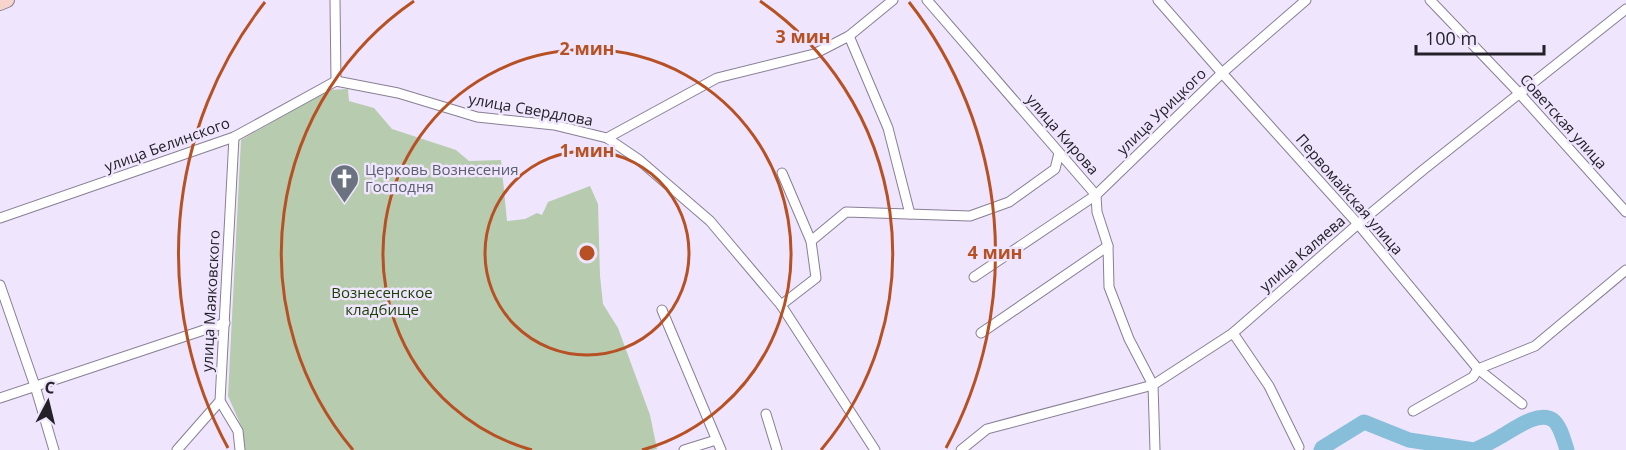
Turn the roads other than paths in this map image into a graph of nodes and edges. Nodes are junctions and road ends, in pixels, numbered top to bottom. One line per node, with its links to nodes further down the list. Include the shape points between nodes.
1 (7, 0): 8 (main road)
2 (335, 0): 12 (street)
3 (893, 0): 10 (street)
4 (927, 0): 16 (street, улица Кирова)
5 (1158, 0): 11 (street, Первомайская улица)
6 (1306, 0): 11 (street, улица Урицкого)
7 (1430, 0): 13 (street, Советская улица)
8 (0, 3)
9 (1626, 9): 13 (street, улица Каляева)
10 (849, 36): 15 (street, via 814,54 717,78); 20 (street, via 888,128)
11 (1222, 73): 18 (street, улица Урицкого); 22 (street, Первомайская улица)
12 (336, 81): 14 (street, улица Белинского); 15 (street, улица Свердлова, via 398,93 477,117 554,125)
13 (1519, 93): 19 (street, Советская улица); 22 (street, улица Каляева)
14 (234, 137): 21 (street, улица Белинского); 30 (street, улица Маяковского)
15 (607, 138): 28 (street, улица Свердлова, via 638,159 710,221)
16 (1059, 153): 18 (street, улица Кирова); 20 (street, via 1055,169 1009,202 970,216)
17 (782, 173): 23 (street)
18 (1096, 195): 24 (street, улица Кирова, via 1096,212); 26 (street, улица Урицкого)
19 (1626, 212)
20 (910, 214): 23 (street, via 846,212)
21 (0, 218)
22 (1359, 224): 32 (street, улица Каляева); 33 (street, Первомайская улица)
23 (811, 241): 28 (street, via 816,278)
24 (1108, 246): 31 (street); 34 (street, улица Кирова, via 1109,287 1129,339)
25 (1626, 270): 33 (street, via 1535,346)
26 (974, 278)
27 (0, 285): 35 (street)
28 (781, 306): 49 (street, улица Свердлова)
29 (663, 310): 41 (street)
30 (225, 323): 35 (street); 37 (street, улица Маяковского)
31 (981, 333)
32 (1233, 333): 34 (street, улица Каляева); 42 (street, via 1269,387)
33 (1478, 369): 38 (street, Первомайская улица); 39 (street, via 1473,377)
34 (1153, 385): 50 (street, улица Каляева, via 987,429); 51 (street, улица Кирова)
35 (35, 386): 36 (street); 43 (street)
36 (0, 398)
37 (220, 401): 44 (street); 45 (street, via 238,431)
38 (1521, 404)
39 (1413, 411)
40 (766, 414): 48 (street)
41 (716, 440): 46 (street); 47 (street)
42 (1299, 447)
43 (54, 450)
44 (177, 450)
45 (240, 450)
46 (684, 450)
47 (721, 450)
48 (777, 450)
49 (875, 450)
50 (962, 450)
51 (1155, 450)

